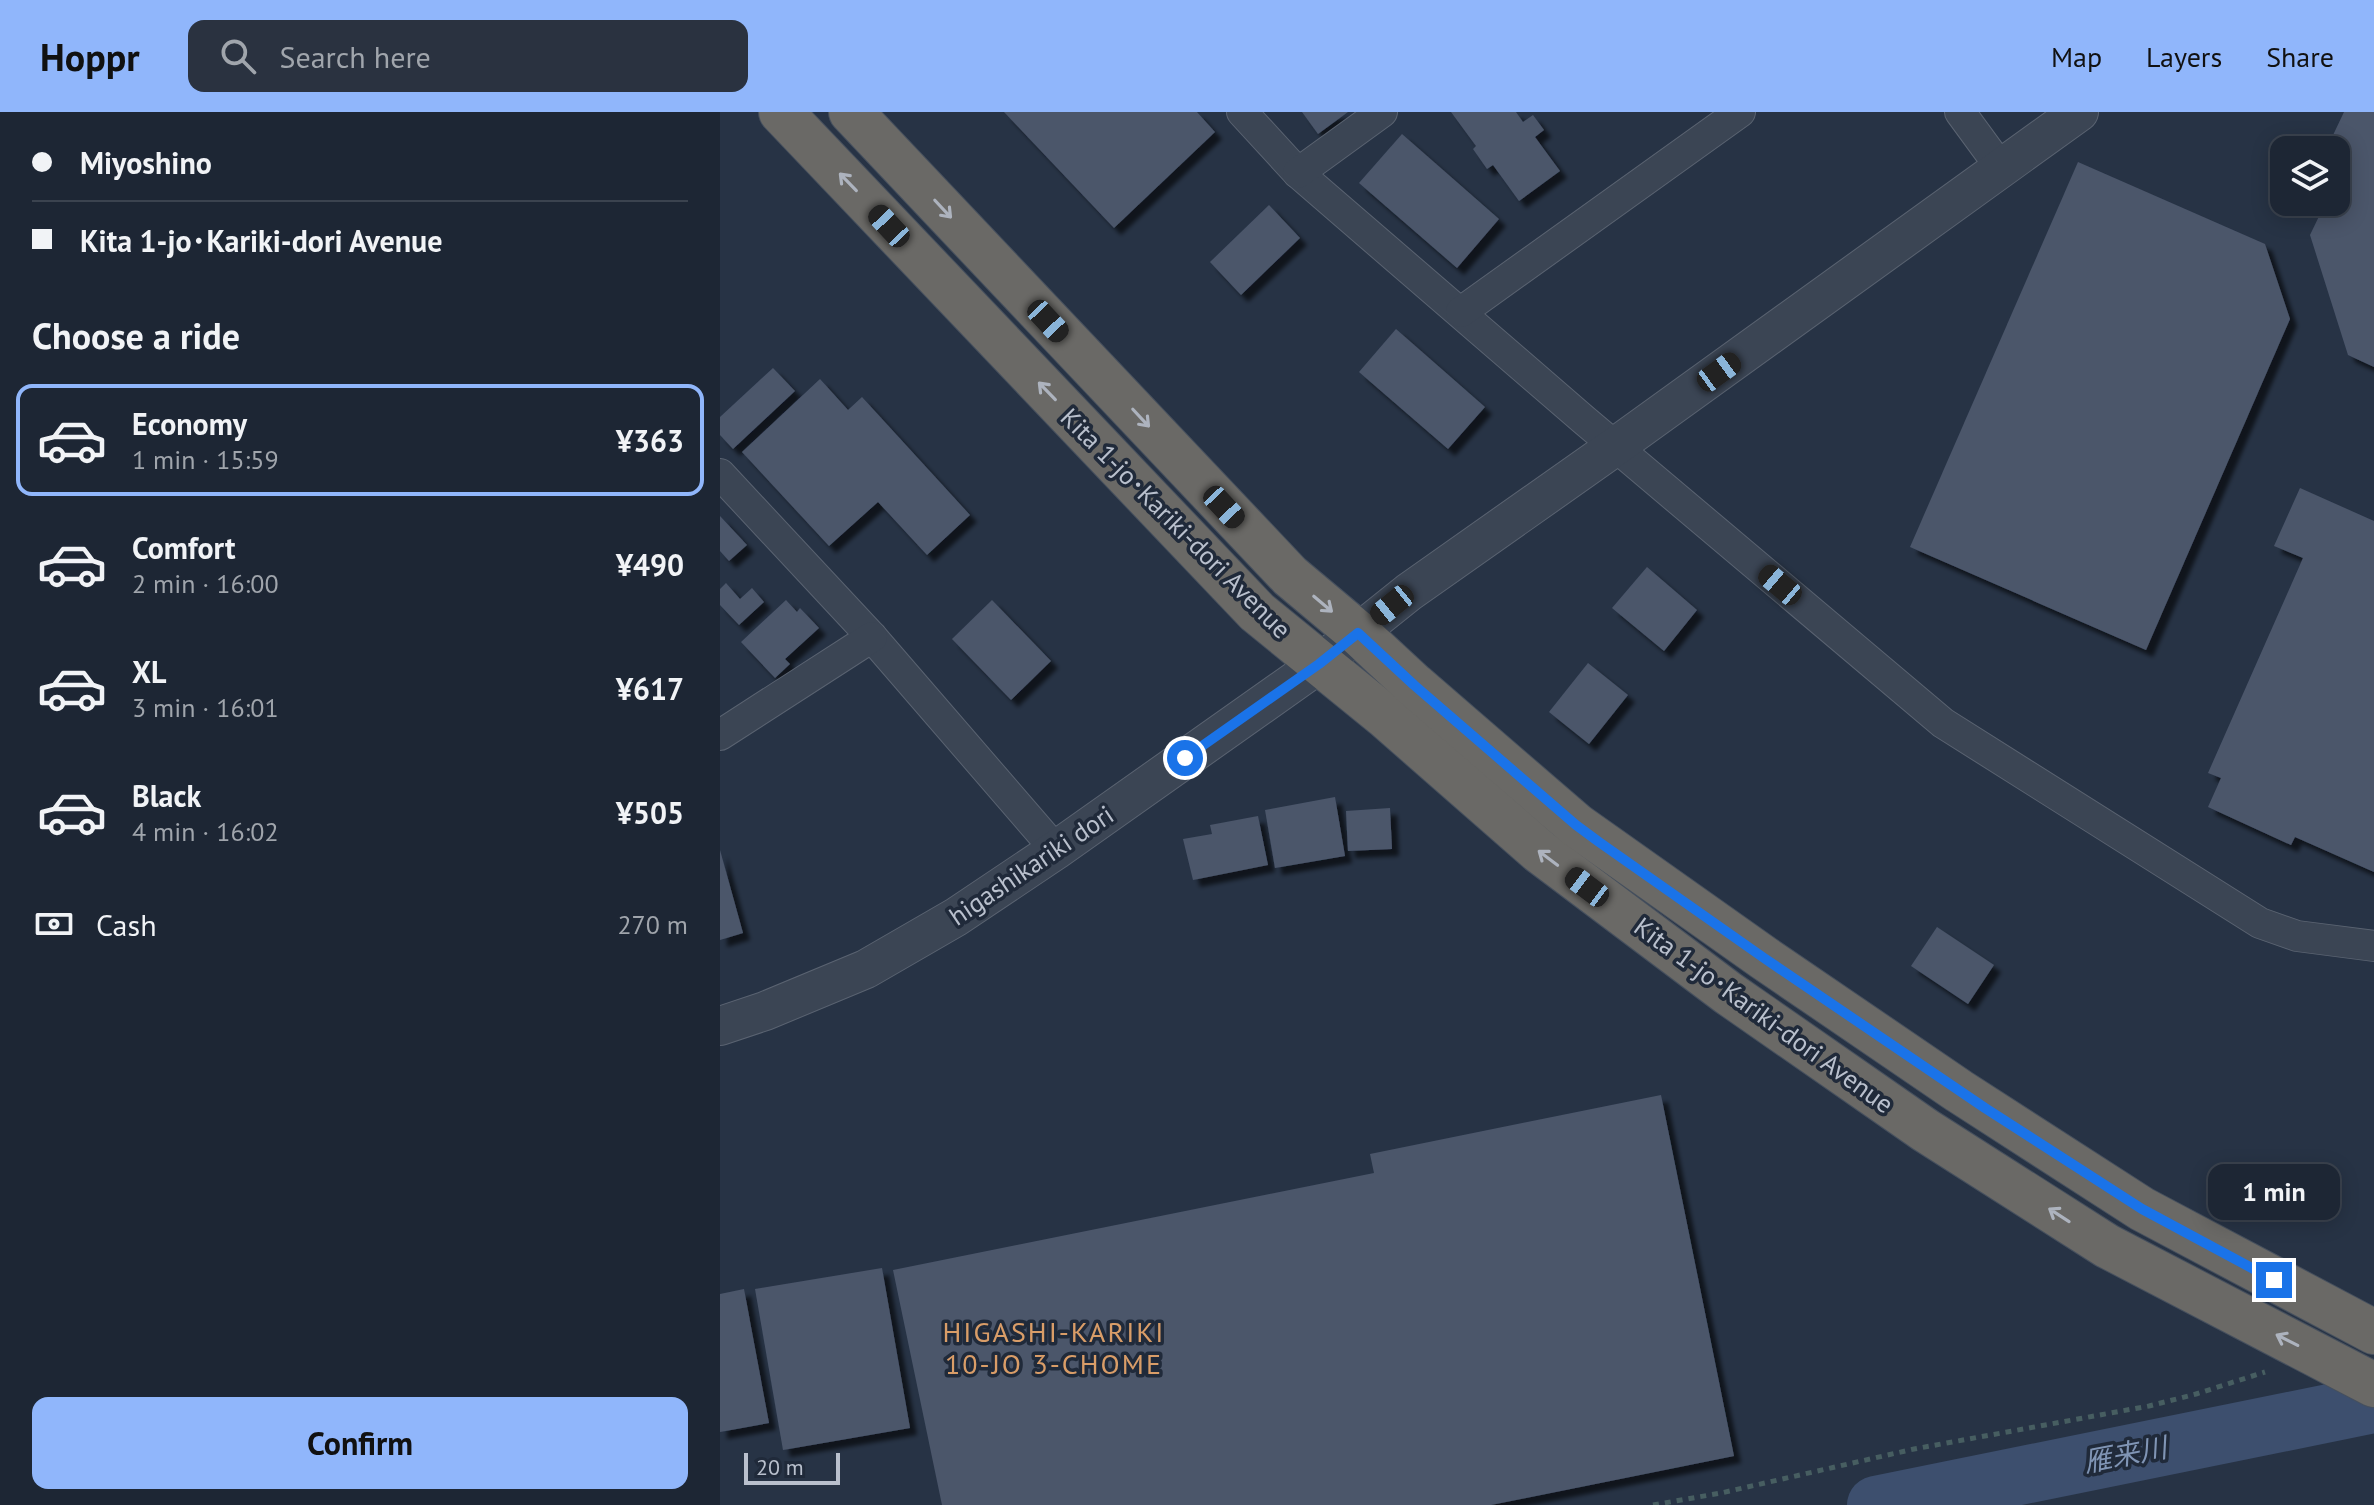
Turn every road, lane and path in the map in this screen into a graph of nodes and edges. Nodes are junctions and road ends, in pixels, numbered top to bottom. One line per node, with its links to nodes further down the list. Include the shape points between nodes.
1 (781, 112): 15 (highway, Kita 1-jo･Kariki-dori Avenue, one-way to 1, via 1257,612)
2 (851, 112): 13 (highway, Kita 1-jo･Kariki-dori Avenue, one-way to 13, via 1290,576)
3 (1242, 112): 9 (street)
4 (1382, 112): 9 (street)
5 (1740, 112): 10 (street)
6 (1960, 112): 8 (street)
7 (2079, 112): 8 (street, higashikariki dori)
8 (2001, 168): 11 (street, higashikariki dori)
9 (1298, 173): 10 (street)
10 (1461, 312): 11 (street)
11 (1616, 446): 13 (street, higashikariki dori); 18 (street, via 1943,723 2260,923 2297,936)
12 (720, 474): 14 (street)
13 (1358, 633): 15 (street, higashikariki dori); 20 (highway, Kita 1-jo･Kariki-dori Avenue, via 1576,825 1764,958 2142,1209)
14 (872, 637): 16 (street); 17 (street)
15 (1319, 664): 17 (street, higashikariki dori); 22 (highway, Kita 1-jo･Kariki-dori Avenue, one-way to 15, via 2107,1246 1925,1130 1728,993 1539,851)
16 (720, 735)
17 (1056, 850): 19 (street, higashikariki dori, via 866,969)
18 (2374, 946)
19 (720, 1026)
20 (2374, 1332)
21 (2266, 1372): 23 (path, via 2149,1406)
22 (2365, 1380)
23 (1653, 1505)

